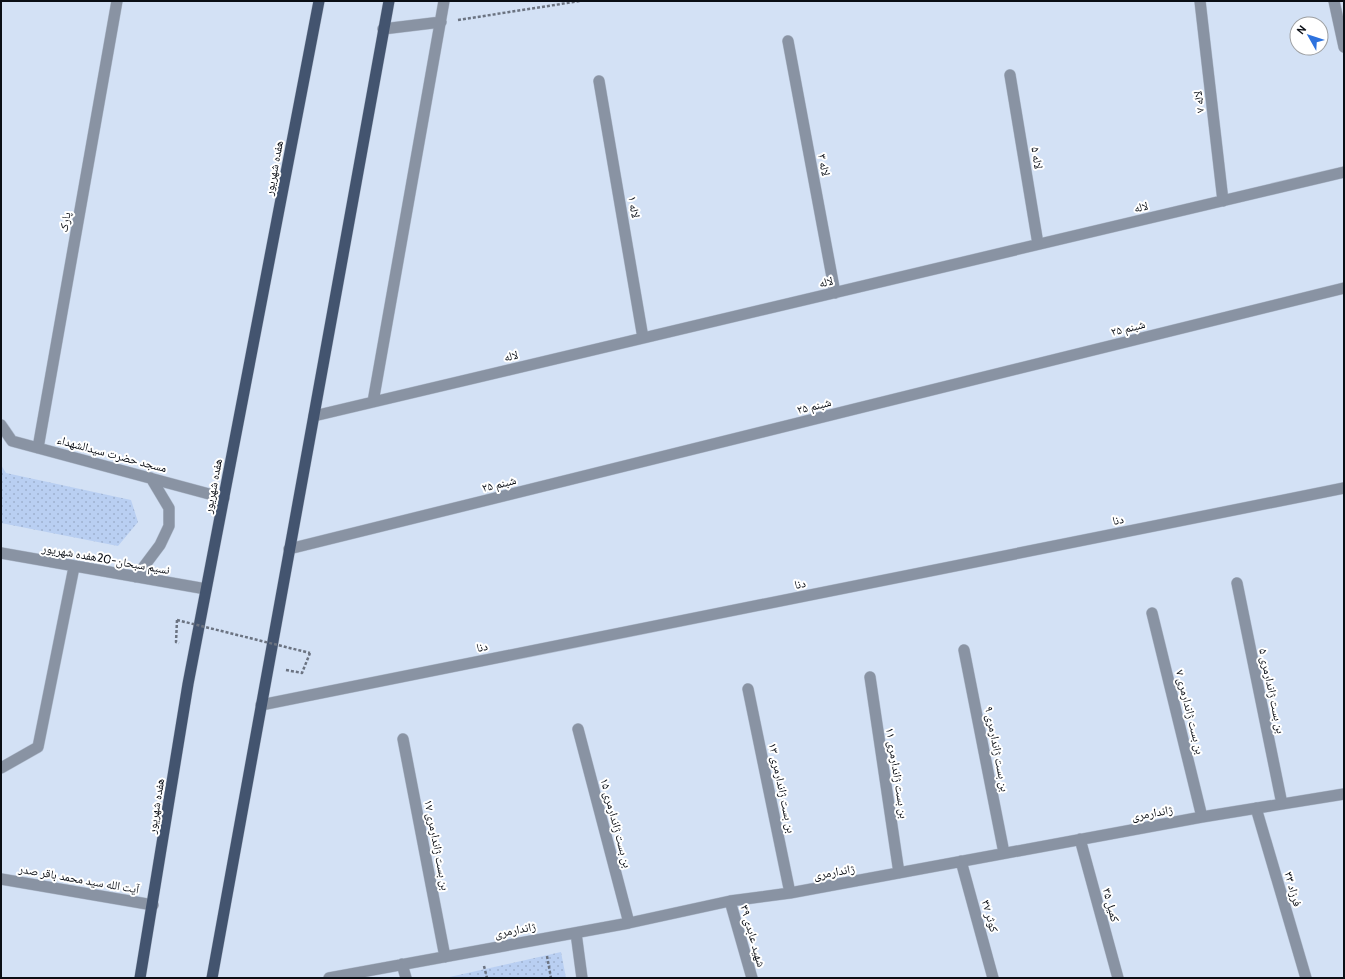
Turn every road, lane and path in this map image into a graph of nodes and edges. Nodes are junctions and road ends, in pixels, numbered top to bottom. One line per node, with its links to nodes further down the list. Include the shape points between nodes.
1 (117, 1): 23 (street, پارک)
2 (319, 1): 26 (main road, هفده شهریور)
3 (389, 1): 9 (main road)
4 (444, 1): 8 (street)
5 (580, 1): 8 (path)
6 (1200, 1): 15 (street, لاله ۷)
7 (1334, 1): 11 (street)
8 (441, 22): 9 (street); 20 (street)
9 (384, 29): 21 (main road)
10 (788, 41): 18 (street, لاله ۳)
11 (1344, 47)
12 (1010, 75): 16 (street, لاله ۵)
13 (599, 81): 19 (street, لاله ۱)
14 (1344, 172): 15 (street, لاله)
15 (1223, 201): 16 (street, لاله)
16 (1038, 244): 18 (street, لاله)
17 (1344, 288): 27 (street, شبنم ۲۵)
18 (835, 293): 19 (street, لاله)
19 (643, 338): 20 (street, لاله)
20 (373, 402): 21 (street, لاله)
21 (314, 416): 27 (main road)
22 (1, 425): 23 (street, مسجد حضرت سیدالشهداء, via 12,441)
23 (38, 448): 24 (street, مسجد حضرت سیدالشهداء)
24 (151, 478): 26 (street, مسجد حضرت سیدالشهداء); 30 (street, via 169,508 169,526 160,545)
25 (1344, 488): 39 (street, دنا)
26 (224, 498): 32 (main road, هفده شهریور)
27 (289, 549): 39 (main road)
28 (1, 554): 29 (street, نسیم سبحان-20هفده شهریور)
29 (74, 567): 30 (street, نسیم سبحان-20هفده شهریور); 42 (street, via 38,746)
30 (136, 577): 32 (street, نسیم سبحان-20هفده شهریور)
31 (1237, 583): 44 (street, بن بست ژاندارمری ۵)
32 (206, 589): 54 (main road, هفده شهریور, via 188,684)
33 (1152, 613): 46 (street, بن بست ژاندارمری ۷)
34 (176, 642): 36 (path, bridge, via 177,620 310,653)
35 (964, 650): 48 (street, بن بست ژاندارمری ۹)
36 (302, 673)
37 (870, 677): 50 (street, بن بست ژاندارمری ۱۱)
38 (748, 689): 52 (street, بن بست ژاندارمری ۱۳)
39 (261, 705): 60 (main road)
40 (578, 729): 55 (street, بن بست ژاندارمری ۱۵)
41 (403, 739): 57 (street, بن بست ژاندارمری ۱۷)
42 (1, 768)
43 (1344, 794): 44 (street, ژاندارمری)
44 (1282, 804): 45 (street, ژاندارمری)
45 (1256, 808): 46 (street, ژاندارمری); 67 (street, فرزاد ۳۳)
46 (1202, 817): 47 (street, ژاندارمری)
47 (1080, 840): 48 (street, ژاندارمری); 66 (street, کمیل ۳۵)
48 (1004, 853): 49 (street, ژاندارمری)
49 (961, 861): 50 (street, ژاندارمری); 65 (street, کوثر ۳۷)
50 (899, 873): 52 (street, ژاندارمری)
51 (1, 879): 54 (street, آیت الله سید محمد باقر صدر)
52 (790, 893): 53 (street, ژاندارمری)
53 (730, 902): 55 (street, ژاندارمری); 64 (street, شهید عابدی ۳۹)
54 (153, 905): 59 (main road, هفده شهریور)
55 (629, 923): 56 (street, ژاندارمری)
56 (576, 933): 57 (street, ژاندارمری); 63 (street)
57 (445, 957): 58 (street, ژاندارمری)
58 (402, 964): 61 (street, ژاندارمری); 62 (street)
59 (140, 978)
60 (212, 978)
61 (329, 978)
62 (406, 978)
63 (582, 978)
64 (752, 978)
65 (993, 978)
66 (1118, 978)
67 (1306, 978)

